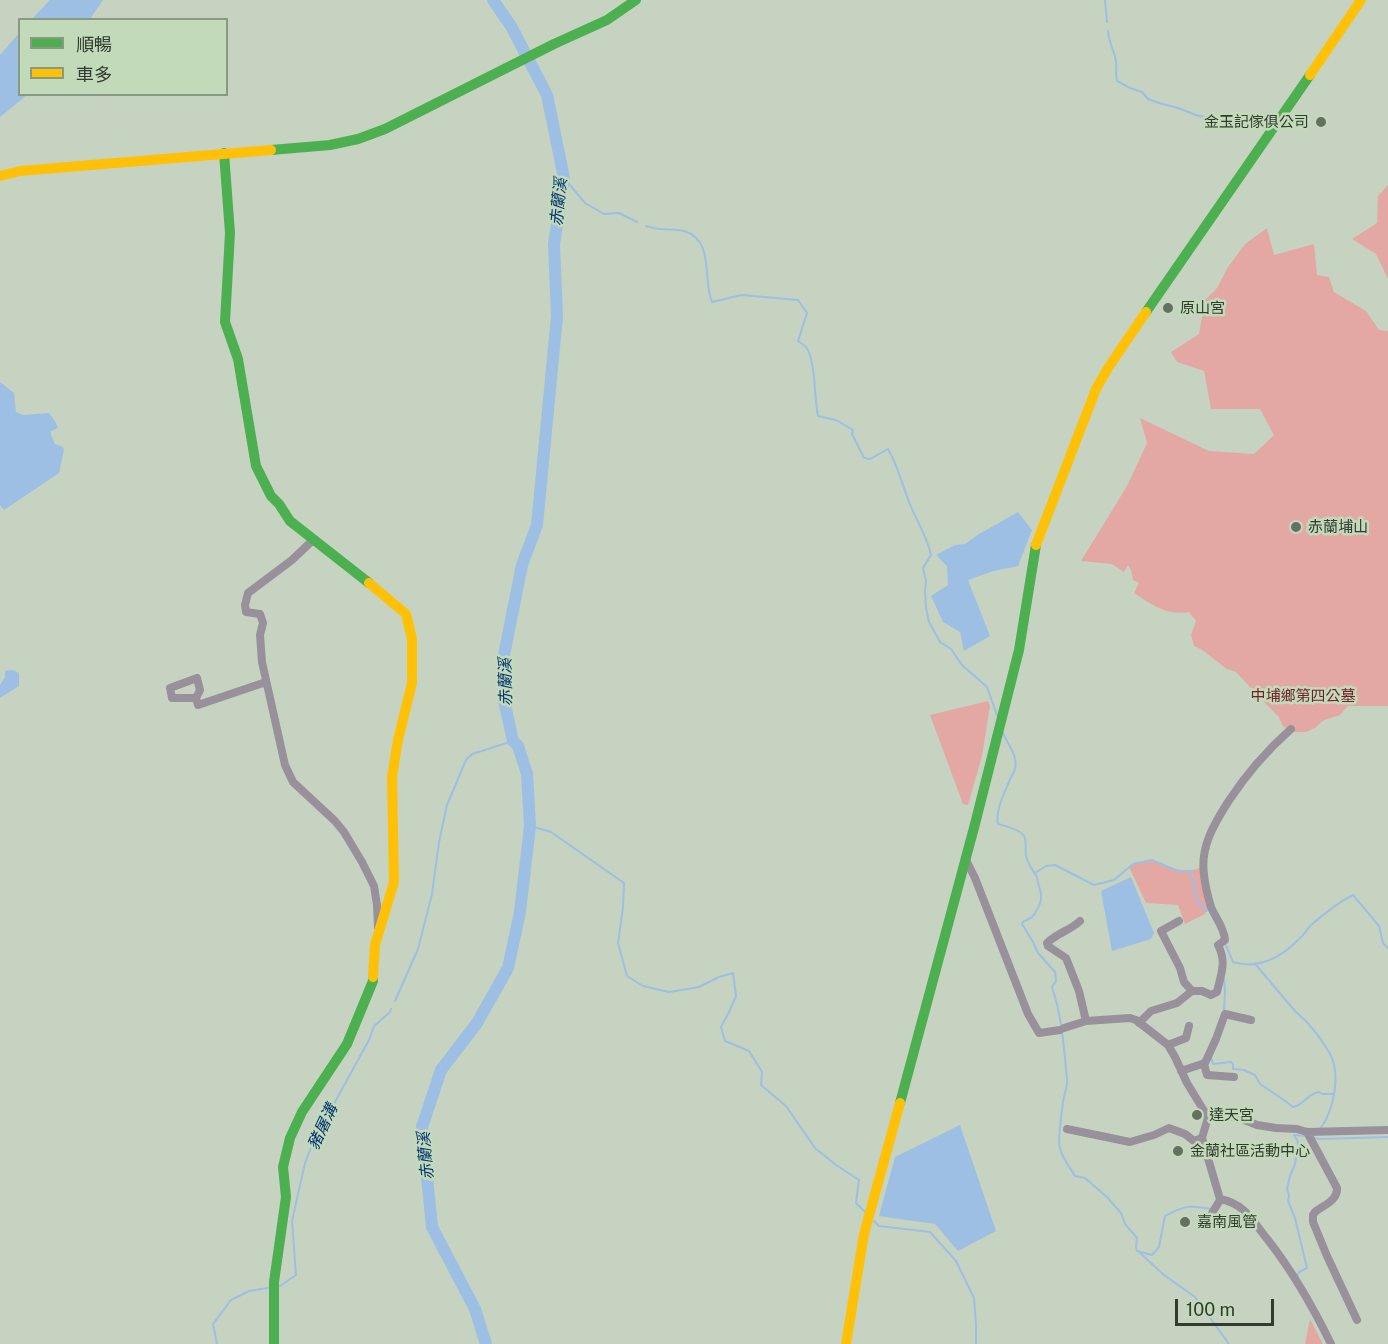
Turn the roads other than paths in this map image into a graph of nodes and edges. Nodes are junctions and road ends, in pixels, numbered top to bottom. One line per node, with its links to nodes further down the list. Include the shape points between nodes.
1 (636, 0): 3 (street, via 606,20 386,129 330,145)
2 (1361, 0): 9 (street, via 1096,389 1036,544 1019,650)
3 (224, 153): 4 (street); 5 (street, via 230,233 225,322 238,359 256,466 290,521)
4 (0, 176)
5 (314, 539): 6 (street, via 248,593 246,612 260,614 263,623 260,634); 12 (street, via 406,614 412,639 412,683 392,777 394,882)
6 (266, 682): 7 (street, via 198,705); 12 (street, via 289,774 340,827 362,862 374,886)
7 (196, 698)
8 (1292, 729): 13 (street, via 1245,777 1210,833 1204,878 1211,907 1225,932 1225,940 1218,945 1223,970 1217,992 1211,995 1202,990)
9 (965, 857): 15 (street, via 1039,1033); 31 (street, via 864,1234)
10 (1080, 921): 15 (street, via 1047,943 1066,958)
11 (1179, 921): 13 (street, via 1161,931)
12 (379, 930): 30 (street, via 373,981 347,1044 302,1112 290,1138 283,1167 286,1197 274,1282)
13 (1191, 991): 16 (street, via 1178,1003 1151,1011)
14 (1251, 1020): 19 (street, via 1224,1014)
15 (1086, 1021): 16 (street, via 1130,1018)
16 (1139, 1023): 18 (street)
17 (1189, 1026): 18 (street, via 1186,1038)
18 (1168, 1046): 20 (street)
19 (1204, 1064): 20 (street); 21 (street, via 1207,1075)
20 (1181, 1071): 22 (street)
21 (1234, 1077)
22 (1209, 1114): 25 (street); 26 (street)
23 (1067, 1129): 26 (street, via 1130,1142 1169,1128 1194,1141)
24 (1388, 1130): 25 (street)
25 (1307, 1132): 29 (street, via 1337,1188 1335,1198 1315,1212 1313,1222)
26 (1202, 1138): 27 (street)
27 (1220, 1198): 28 (street); 32 (street, via 1238,1206 1259,1227 1299,1284)
28 (1210, 1219)
29 (1357, 1320)
30 (274, 1344)
31 (846, 1344)
32 (1331, 1344)

